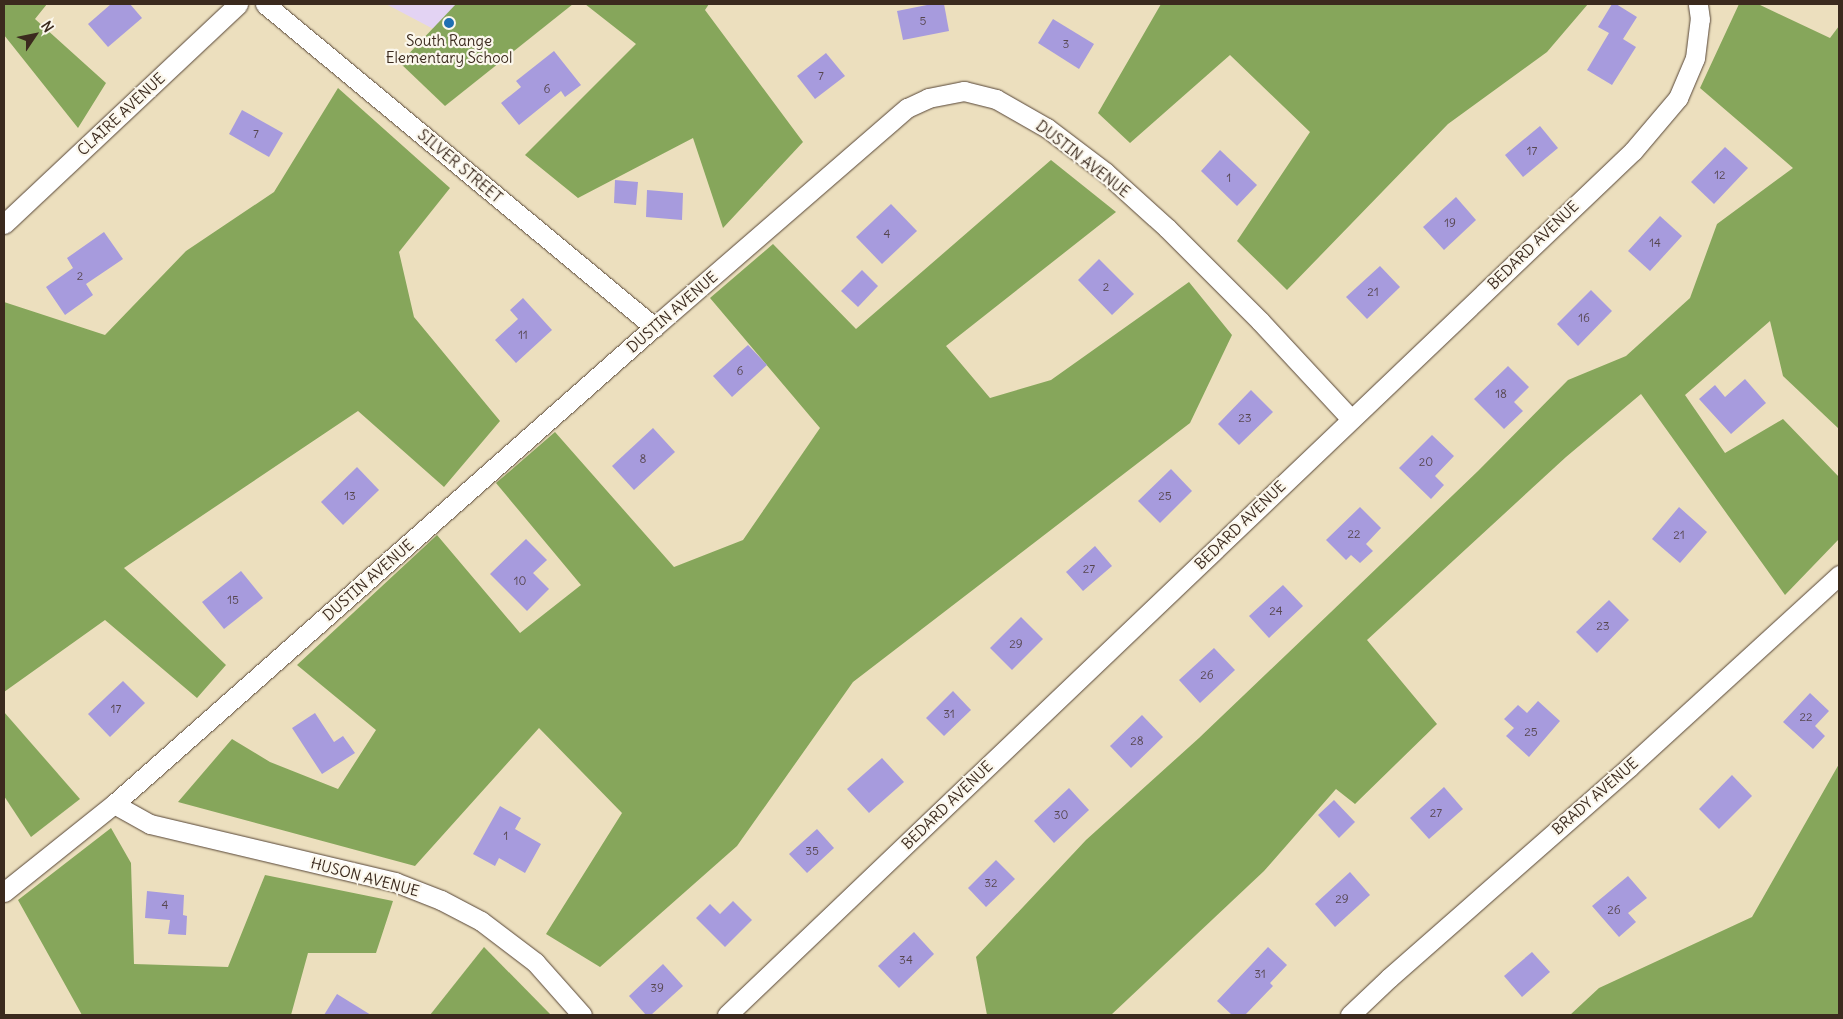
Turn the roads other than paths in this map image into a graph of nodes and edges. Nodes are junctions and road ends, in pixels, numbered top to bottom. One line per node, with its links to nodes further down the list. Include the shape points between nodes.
1 (238, 4): 4 (street, CLAIRE AVENUE)
2 (265, 4): 5 (street, SILVER STREET)
3 (1698, 4): 6 (street, BEDARD AVENUE, via 1700,18 1695,58 1678,98 1658,124)
4 (4, 224)
5 (654, 327): 6 (street, DUSTIN AVENUE, via 907,108 928,98 964,92 996,99 1030,118 1105,172 1260,320); 8 (street, DUSTIN AVENUE)
6 (1352, 419): 11 (street, BEDARD AVENUE)
7 (1839, 575): 12 (street, BRADY AVENUE)
8 (114, 804): 9 (street, DUSTIN AVENUE); 10 (street, HUSON AVENUE, via 150,824 395,882 441,900 481,921 535,962)
9 (4, 892)
10 (582, 1015)
11 (727, 1015)
12 (1350, 1015)

